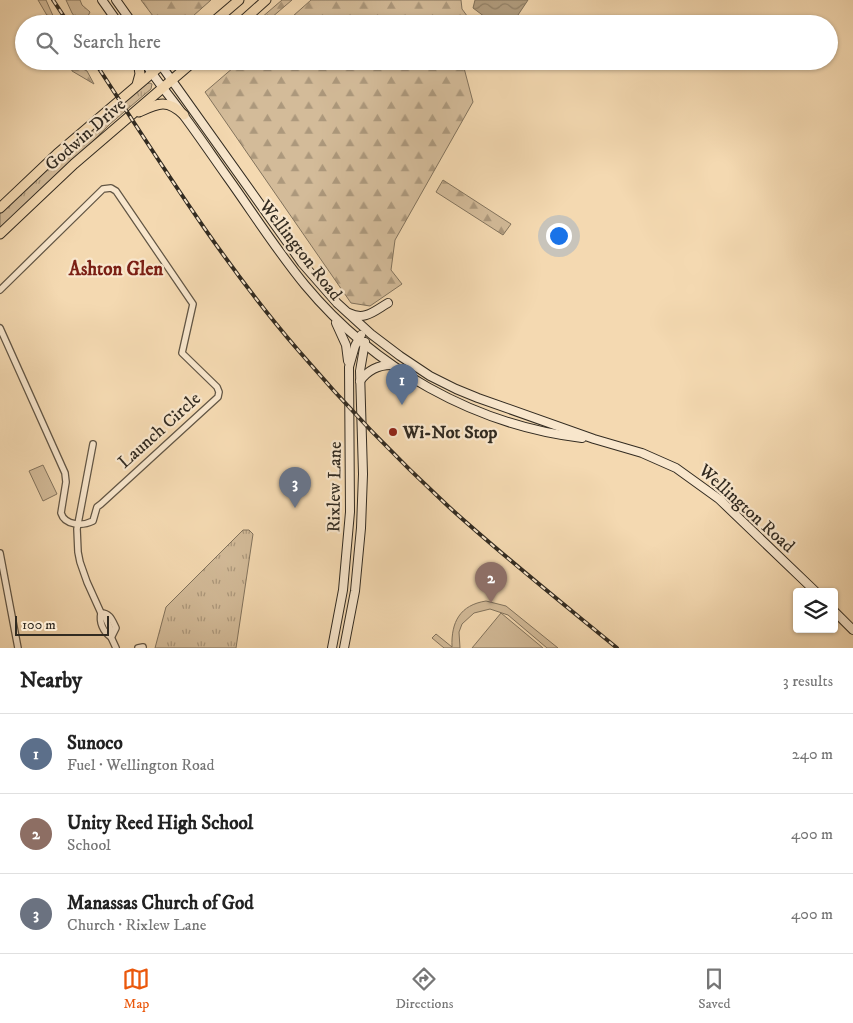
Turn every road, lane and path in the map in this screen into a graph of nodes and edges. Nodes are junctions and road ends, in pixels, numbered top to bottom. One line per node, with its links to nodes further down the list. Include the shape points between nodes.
1 (102, 0): 5 (main road)
2 (116, 0): 6 (main road)
3 (238, 0): 7 (main road)
4 (266, 0): 8 (main road)
5 (113, 15)
6 (127, 15)
7 (220, 15)
8 (249, 15)
9 (139, 70): 16 (main road)
10 (150, 70): 14 (main road, Wellington Road)
11 (156, 70): 14 (main road, Godwin Drive)
12 (166, 70): 15 (main road, Wellington Road)
13 (184, 70): 15 (main road, Godwin Drive)
14 (152, 74): 16 (main road, Godwin Drive); 17 (main road, Wellington Road)
15 (172, 80): 17 (main road, Godwin Drive); 25 (main road, Wellington Road, via 302,263)
16 (136, 87): 20 (main road, Godwin Drive)
17 (163, 88): 18 (main road, Wellington Road); 19 (main road, Godwin Drive)
18 (184, 115): 19 (main road, via 173,106 163,104); 24 (main road, Wellington Road, via 295,273)
19 (130, 116): 21 (main road, Godwin Drive)
20 (0, 208)
21 (0, 234)
22 (0, 290): 34 (street, Launch Circle, via 103,189 111,188 193,304 182,353 217,388 218,397 101,504 94,521)
23 (388, 303): 25 (main road, via 366,316)
24 (328, 311): 28 (main road, Wellington Road); 30 (main road, via 342,334)
25 (346, 312): 27 (main road, Wellington Road)
26 (0, 328): 34 (street, via 66,476 62,517)
27 (368, 331): 28 (main road, Rixlew Lane); 32 (main road, Wellington Road, via 430,376 456,389)
28 (361, 342): 29 (main road, Wellington Road); 30 (main road, Rixlew Lane); 31 (main road, Rixlew Lane)
29 (391, 365): 31 (main road, via 371,370); 32 (main road, Wellington Road, via 436,392 492,416 554,433)
30 (349, 366): 44 (main road, Rixlew Lane, via 350,512 343,590)
31 (360, 381): 45 (main road, Rixlew Lane, via 361,518 354,591)
32 (594, 439): 37 (main road, Wellington Road, via 660,460 692,478 719,499)
33 (93, 444): 34 (street)
34 (78, 524): 38 (street, via 80,562)
35 (0, 553): 36 (street)
36 (2, 575): 42 (street)
37 (812, 588)
38 (100, 613): 41 (street, via 106,633); 41 (street, via 110,615 116,628)
39 (838, 614): 40 (main road)
40 (853, 630)
41 (112, 637): 43 (street)
42 (18, 648)
43 (116, 648)
44 (332, 648)
45 (344, 648)

